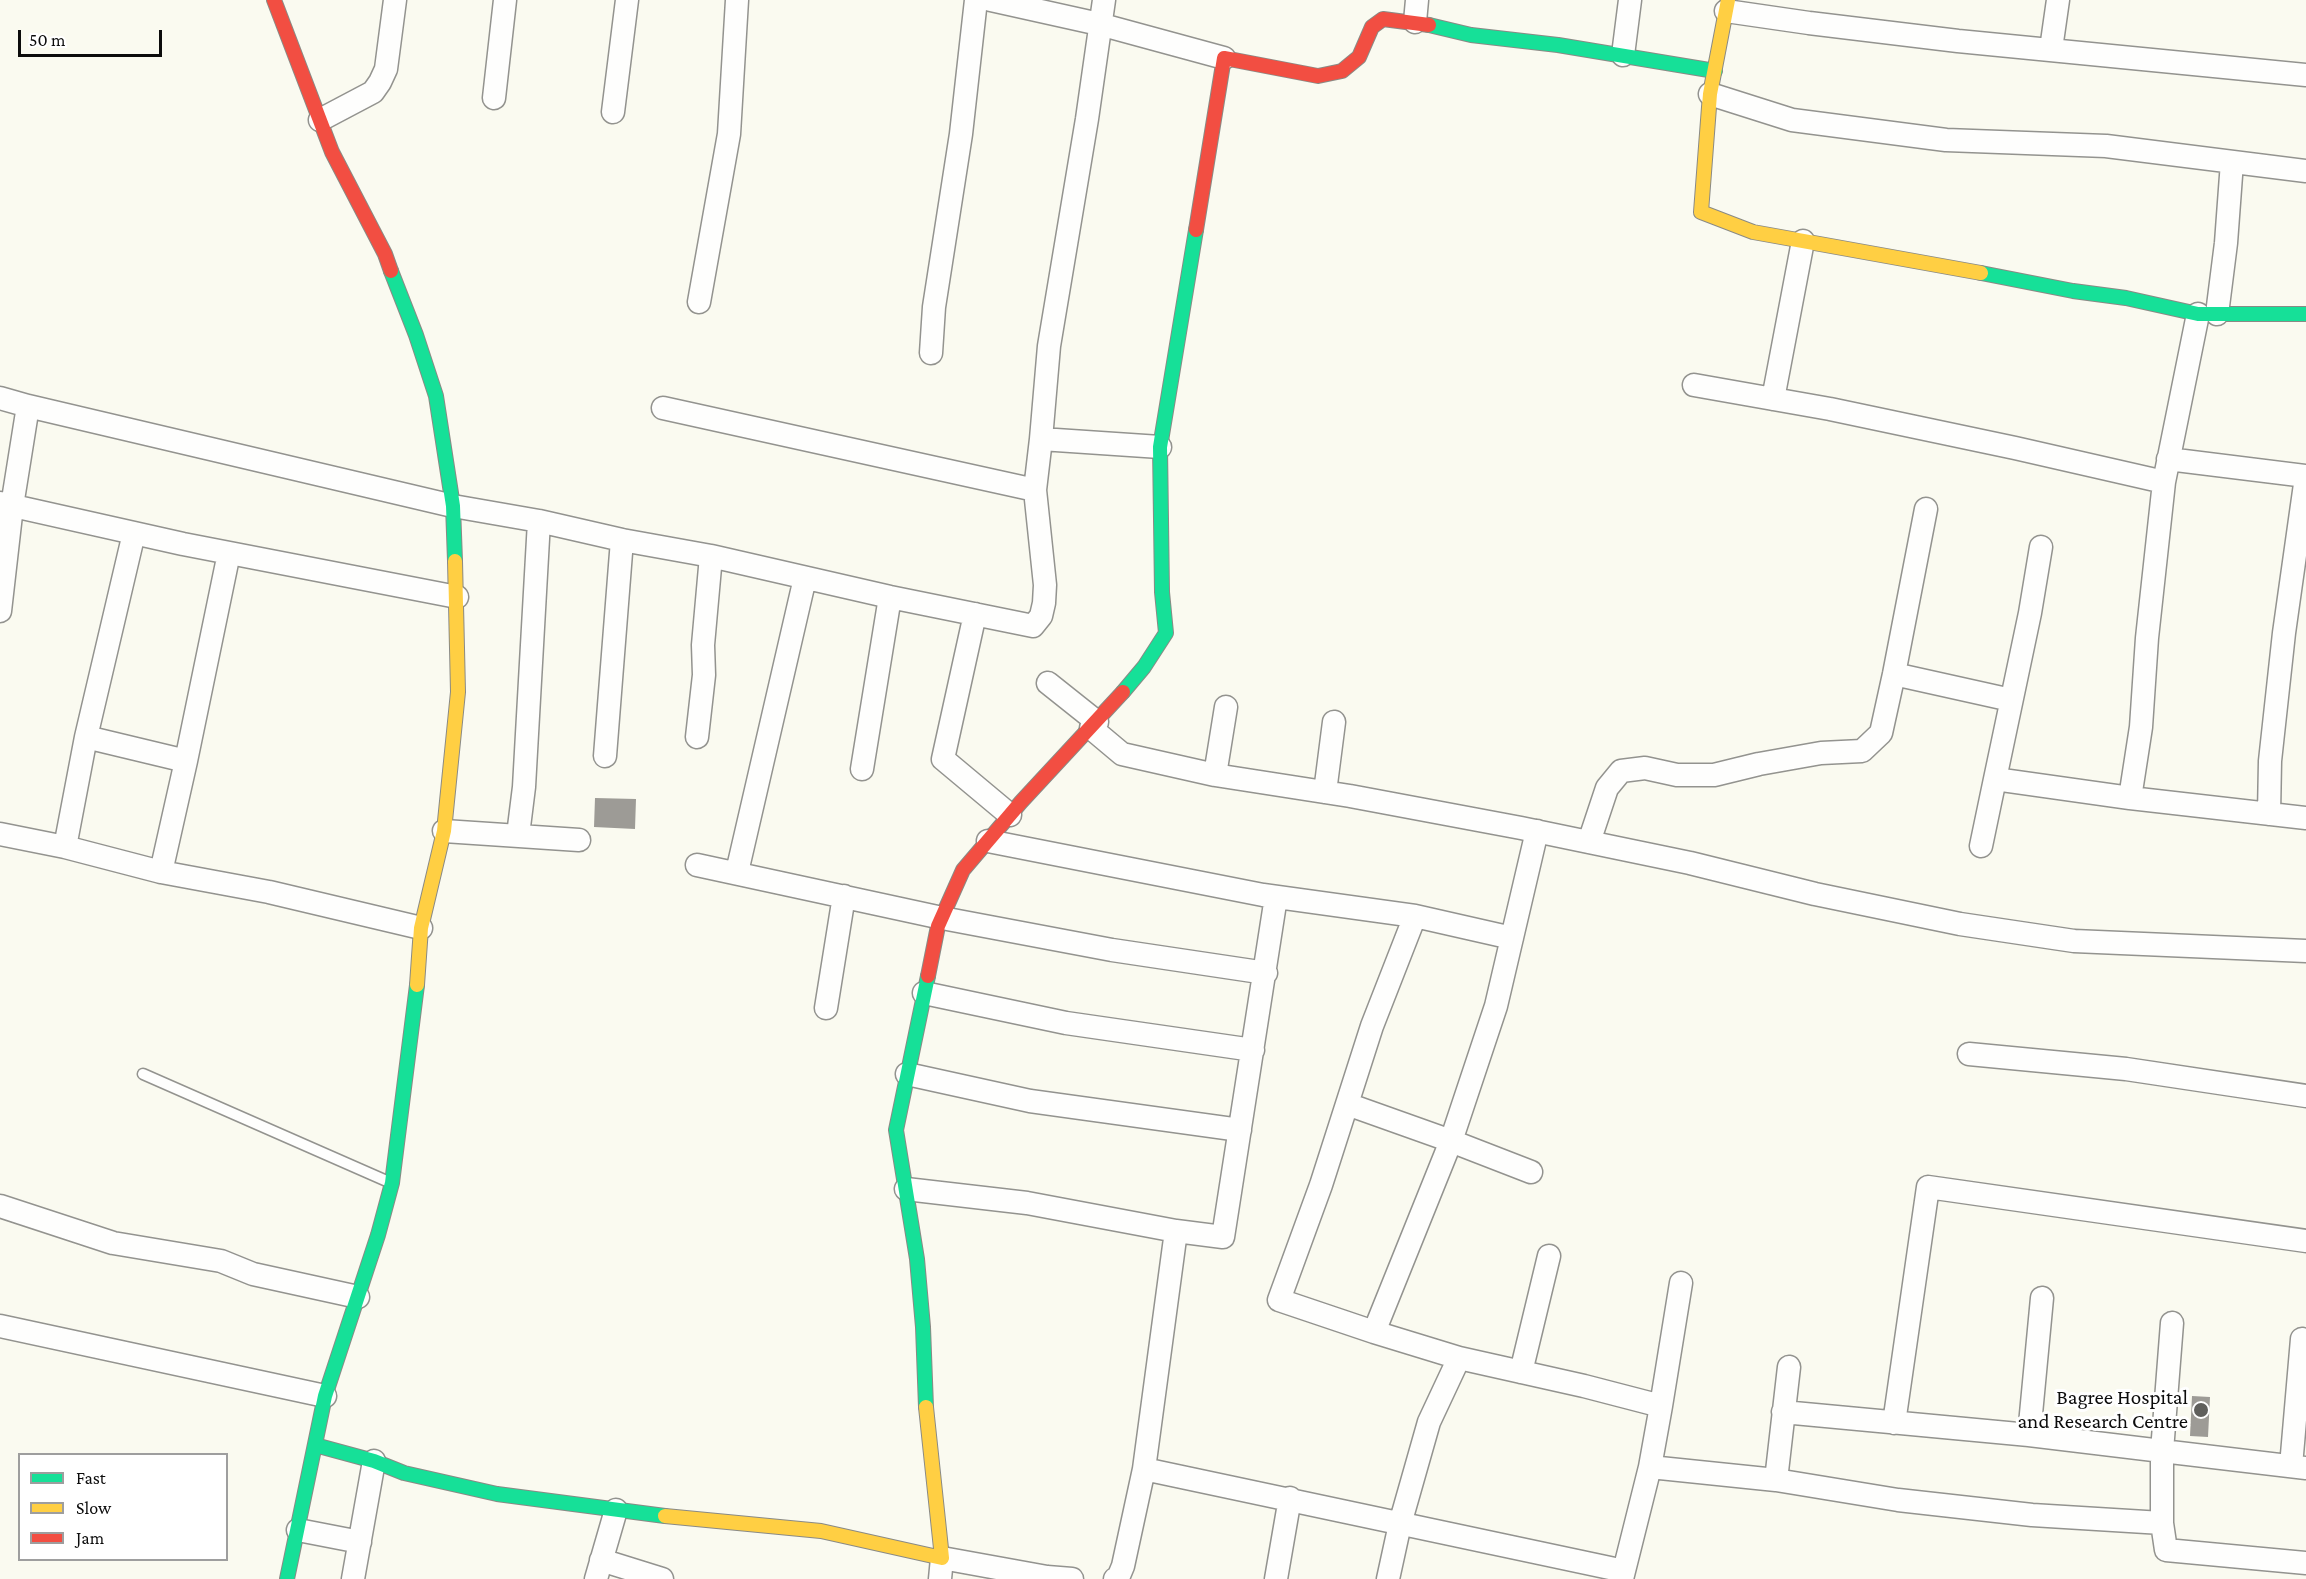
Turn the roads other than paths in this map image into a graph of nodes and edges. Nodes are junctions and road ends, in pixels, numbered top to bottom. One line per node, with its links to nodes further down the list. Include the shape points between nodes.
1 (274, 0): 22 (street)
2 (395, 0): 22 (street, via 386,69 380,82 373,92)
3 (506, 0): 20 (street)
4 (627, 0): 21 (street)
5 (737, 0): 26 (street, via 729,134)
6 (976, 0): 29 (street)
7 (991, 0): 13 (street)
8 (1104, 0): 13 (street)
9 (1630, 0): 15 (street)
10 (2058, 0): 14 (street)
11 (1727, 5): 14 (street, via 1809,23); 17 (street)
12 (1416, 11): 15 (street, via 1471,35); 16 (street, via 1383,19 1372,27 1359,57 1342,71 1318,76)
13 (1100, 24): 16 (street); 35 (street, via 1049,346)
14 (2051, 49): 18 (street)
15 (1623, 56): 17 (street)
16 (1224, 58): 36 (street)
17 (1715, 71): 19 (street)
18 (2306, 75)
19 (1710, 94): 23 (street, via 1792,120 1946,140 2106,146); 25 (street, via 1701,212 1753,232)
20 (494, 98)
21 (613, 112)
22 (320, 120): 42 (street, via 332,152 386,254 416,335 436,396)
23 (2232, 162): 24 (street); 27 (street, via 2226,243)
24 (2306, 171)
25 (1803, 241): 27 (street); 32 (street)
26 (699, 302)
27 (2208, 314): 28 (street); 37 (street)
28 (2306, 314)
29 (931, 353)
30 (1694, 385): 32 (street)
31 (0, 398): 33 (street)
32 (1773, 399): 39 (street)
33 (28, 406): 41 (street); 42 (street)
34 (663, 408): 40 (street)
35 (1041, 439): 36 (street); 40 (street)
36 (1160, 447): 60 (street, via 1166,633 1144,667)
37 (2168, 459): 38 (street); 39 (street)
38 (2306, 476): 70 (street, via 2271,749)
39 (2163, 482): 69 (street, via 2141,727)
40 (1035, 490): 54 (street, via 1046,585 1041,616 1033,626)
41 (6, 504): 45 (street); 53 (street)
42 (453, 506): 44 (street); 51 (street)
43 (1926, 509): 55 (street)
44 (539, 520): 46 (street); 76 (street)
45 (134, 533): 48 (street); 61 (street)
46 (622, 540): 49 (street); 63 (street)
47 (2041, 548): 57 (street)
48 (229, 553): 51 (street); 64 (street)
49 (711, 556): 50 (street); 62 (street)
50 (805, 578): 52 (street); 84 (street)
51 (457, 597): 73 (street, via 458,692)
52 (890, 597): 54 (street); 65 (street)
53 (0, 611)
54 (975, 614): 71 (street, via 943,759)
55 (1894, 674): 57 (street); 79 (street, via 1881,733 1862,751 1821,753 1714,775 1677,775 1645,768 1621,771 1607,788)
56 (1048, 683): 60 (street)
57 (2011, 700): 67 (street)
58 (1226, 707): 66 (street)
59 (1334, 722): 68 (street)
60 (1094, 725): 66 (street, via 1122,754); 71 (street)
61 (86, 737): 64 (street); 80 (street)
62 (697, 737)
63 (605, 756)
64 (186, 761): 83 (street)
65 (862, 769)
66 (1215, 775): 68 (street)
67 (1995, 778): 69 (street); 81 (street)
68 (1325, 792): 74 (street)
69 (2130, 798): 70 (street)
70 (2269, 814): 72 (street)
71 (1010, 815): 78 (street)
72 (2306, 819)
73 (444, 831): 76 (street); 89 (street)
74 (1537, 831): 79 (street); 90 (street)
75 (0, 834): 80 (street)
76 (518, 835): 77 (street)
77 (579, 840)
78 (988, 841): 86 (street); 88 (street, via 963,870)
79 (1589, 842): 91 (street, via 1815,894 2051,938)
80 (65, 846): 83 (street)
81 (1981, 846)
82 (697, 865): 84 (street)
83 (161, 872): 89 (street, via 269,892)
84 (737, 872): 85 (street)
85 (844, 896): 88 (street); 94 (street)
86 (1276, 897): 87 (street); 92 (street)
87 (1415, 916): 90 (street); 100 (street, via 1372,1026)
88 (942, 918): 92 (street, via 1112,950); 93 (street)
89 (421, 928): 104 (street, via 417,1007)
90 (1512, 938): 102 (street, via 1496,1005)
91 (2306, 951)
92 (1266, 973): 95 (street)
93 (924, 993): 95 (street, via 1066,1023); 98 (street)
94 (826, 1008)
95 (1253, 1050): 101 (street)
96 (1969, 1054): 99 (street, via 2126,1069)
97 (142, 1074): 104 (lane)
98 (907, 1074): 101 (street, via 1030,1101); 105 (street, via 896,1130)
99 (2306, 1096)
100 (1347, 1104): 102 (street); 115 (street, via 1279,1300)
101 (1240, 1130): 107 (street, via 1223,1237)
102 (1451, 1141): 103 (street); 115 (street)
103 (1531, 1172)
104 (392, 1183): 111 (street)
105 (906, 1190): 107 (street, via 1027,1203); 139 (street, via 917,1259)
106 (0, 1206): 111 (street, via 113,1243 221,1261 253,1274)
107 (1176, 1231): 130 (street)
108 (2306, 1241): 123 (street, via 1928,1187)
109 (1549, 1256): 119 (street)
110 (1681, 1283): 121 (street)
111 (358, 1297): 120 (street)
112 (2042, 1298): 124 (street)
113 (2172, 1323): 126 (street)
114 (0, 1326): 120 (street)
115 (1374, 1332): 117 (street)
116 (2302, 1339): 129 (street)
117 (1459, 1358): 119 (street); 135 (street, via 1429,1422)
118 (1789, 1367): 122 (street)
119 (1521, 1372): 121 (street)
120 (325, 1396): 125 (street)
121 (1661, 1406): 128 (street)
122 (1783, 1412): 123 (street); 131 (street)
123 (1894, 1423): 124 (street)
124 (2029, 1435): 126 (street)
125 (315, 1445): 127 (street); 136 (street)
126 (2162, 1451): 129 (street); 134 (street)
127 (374, 1461): 133 (street, via 404,1473 497,1494); 137 (street)
128 (1650, 1467): 131 (street); 141 (street)
129 (2299, 1467)
130 (1144, 1469): 132 (street); 146 (street, via 1123,1566)
131 (1776, 1480): 134 (street, via 1898,1500 2032,1515)
132 (1290, 1498): 135 (street); 147 (street)
133 (616, 1510): 139 (street, via 821,1531); 140 (street)
134 (2162, 1523): 138 (street, via 2166,1550)
135 (1400, 1524): 141 (street); 148 (street)
136 (298, 1530): 137 (street); 142 (street)
137 (360, 1542): 143 (street)
138 (2306, 1563)
139 (941, 1569): 145 (street)
140 (599, 1570): 144 (street)
141 (1623, 1575)
142 (287, 1579)
143 (353, 1579)
144 (662, 1579)
145 (1060, 1579)
146 (1115, 1579)
147 (1276, 1579)
148 (1388, 1579)

